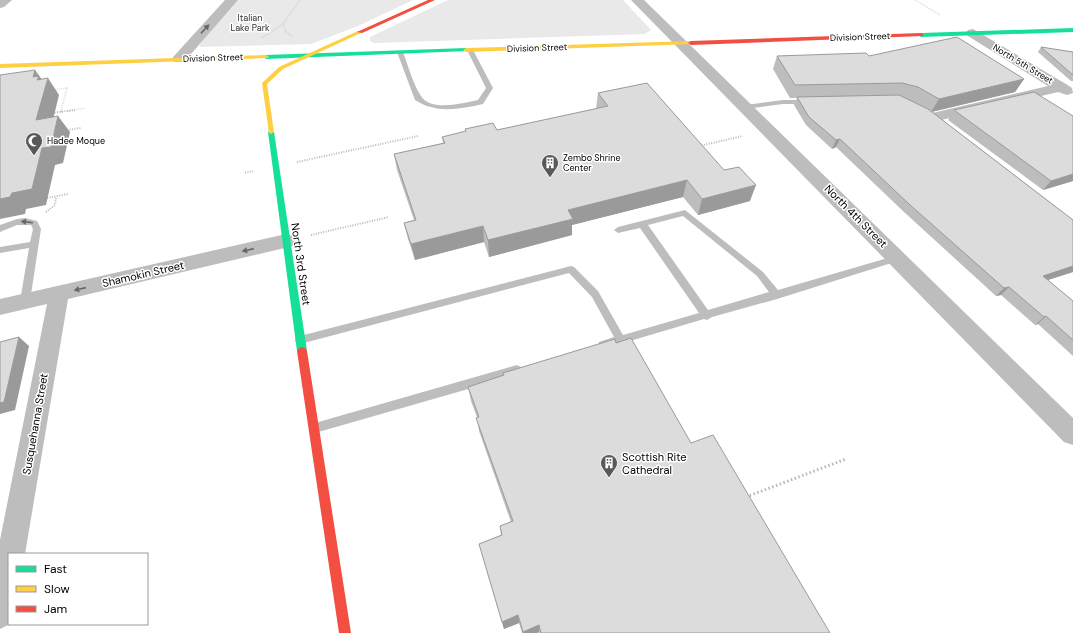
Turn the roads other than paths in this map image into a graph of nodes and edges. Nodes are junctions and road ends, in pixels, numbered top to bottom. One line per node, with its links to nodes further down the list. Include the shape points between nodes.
1 (6, 0): 5 (street)
2 (232, 0): 12 (street, one-way to 2)
3 (432, 0): 11 (main road, North 3rd Street)
4 (637, 0): 8 (street, North 4th Street)
5 (0, 4)
6 (1073, 30): 7 (main road, Division Street)
7 (973, 33): 8 (main road, Division Street); 14 (street, North 5th Street)
8 (681, 43): 9 (main road, Division Street); 16 (street, North 4th Street)
9 (470, 50): 10 (main road, Division Street); 10 (lane, via 490,88 480,102 445,108 433,107 418,98)
10 (400, 52): 11 (main road, Division Street)
11 (312, 55): 12 (main road, Division Street); 21 (main road, North 3rd Street, via 281,68 264,84)
12 (179, 59): 13 (main road, Division Street)
13 (0, 66)
14 (1067, 91): 17 (street, via 930,115)
15 (819, 102): 16 (lane, via 783,102)
16 (746, 107): 24 (street, North 4th Street)
17 (952, 132)
18 (642, 224): 20 (lane); 26 (lane, via 684,213 760,274); 29 (lane)
19 (0, 229): 22 (lane, one-way to 19, via 37,229 34,223 18,222)
20 (618, 230)
21 (286, 241): 25 (street, Shamokin Street, one-way to 25); 30 (main road, North 3rd Street)
22 (35, 244): 23 (lane); 27 (lane)
23 (0, 250)
24 (898, 258): 26 (lane); 35 (street, North 4th Street)
25 (59, 294): 27 (street, Shamokin Street); 36 (street, Susquehanna Street)
26 (777, 295): 29 (lane)
27 (25, 301): 28 (street, Shamokin Street)
28 (0, 307)
29 (706, 316): 31 (lane)
30 (300, 340): 31 (lane, via 571,269 595,294); 34 (main road, North 3rd Street)
31 (621, 340): 32 (lane)
32 (591, 349)
33 (530, 366): 34 (lane)
34 (315, 428): 39 (main road, North 3rd Street)
35 (1073, 434)
36 (11, 553)
37 (8, 570): 38 (street)
38 (0, 614)
39 (345, 633)

